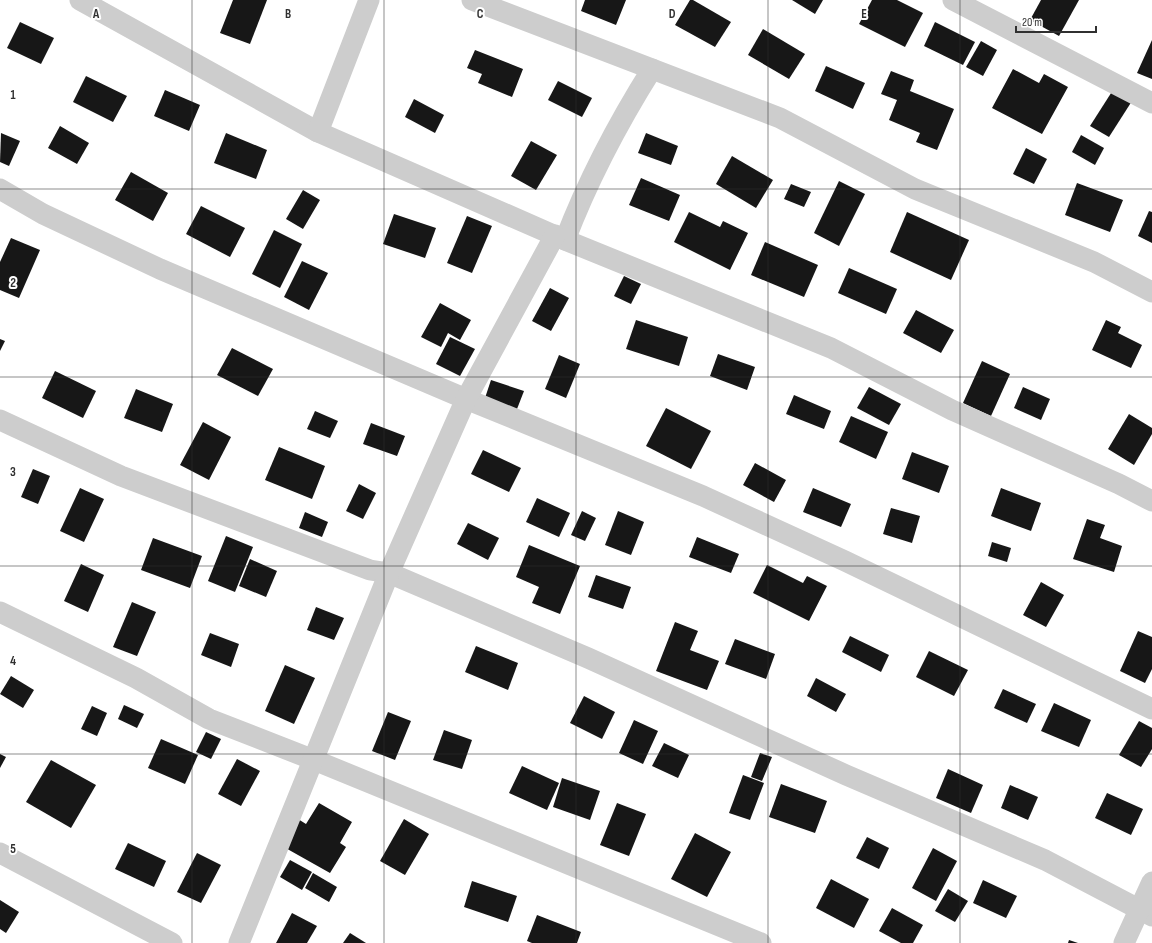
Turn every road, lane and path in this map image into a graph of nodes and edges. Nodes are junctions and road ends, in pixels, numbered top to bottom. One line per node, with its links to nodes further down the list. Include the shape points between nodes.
1 (80, 0): 7 (street)
2 (369, 0): 7 (street)
3 (472, 0): 5 (street)
4 (953, 0): 6 (street)
5 (652, 69): 9 (street, via 626,110 576,211); 10 (street, via 780,118 915,189 1094,262)
6 (1152, 103)
7 (318, 132): 9 (street)
8 (0, 189): 11 (street, via 43,214 160,269)
9 (560, 237): 11 (street); 13 (street, via 831,348 952,410)
10 (1152, 292)
11 (466, 399): 14 (street); 16 (street, via 703,496 845,561)
12 (0, 420): 14 (street, via 122,476 370,570)
13 (1152, 501)
14 (389, 573): 17 (street); 20 (street, via 588,658 846,775 1046,860)
15 (0, 612): 17 (street, via 136,678 209,719)
16 (1152, 710)
17 (314, 760): 22 (street); 23 (street)
18 (0, 853): 21 (street)
19 (1152, 882): 20 (street)
20 (1145, 913): 24 (street)
21 (172, 943)
22 (239, 943)
23 (760, 943)
24 (1124, 943)

